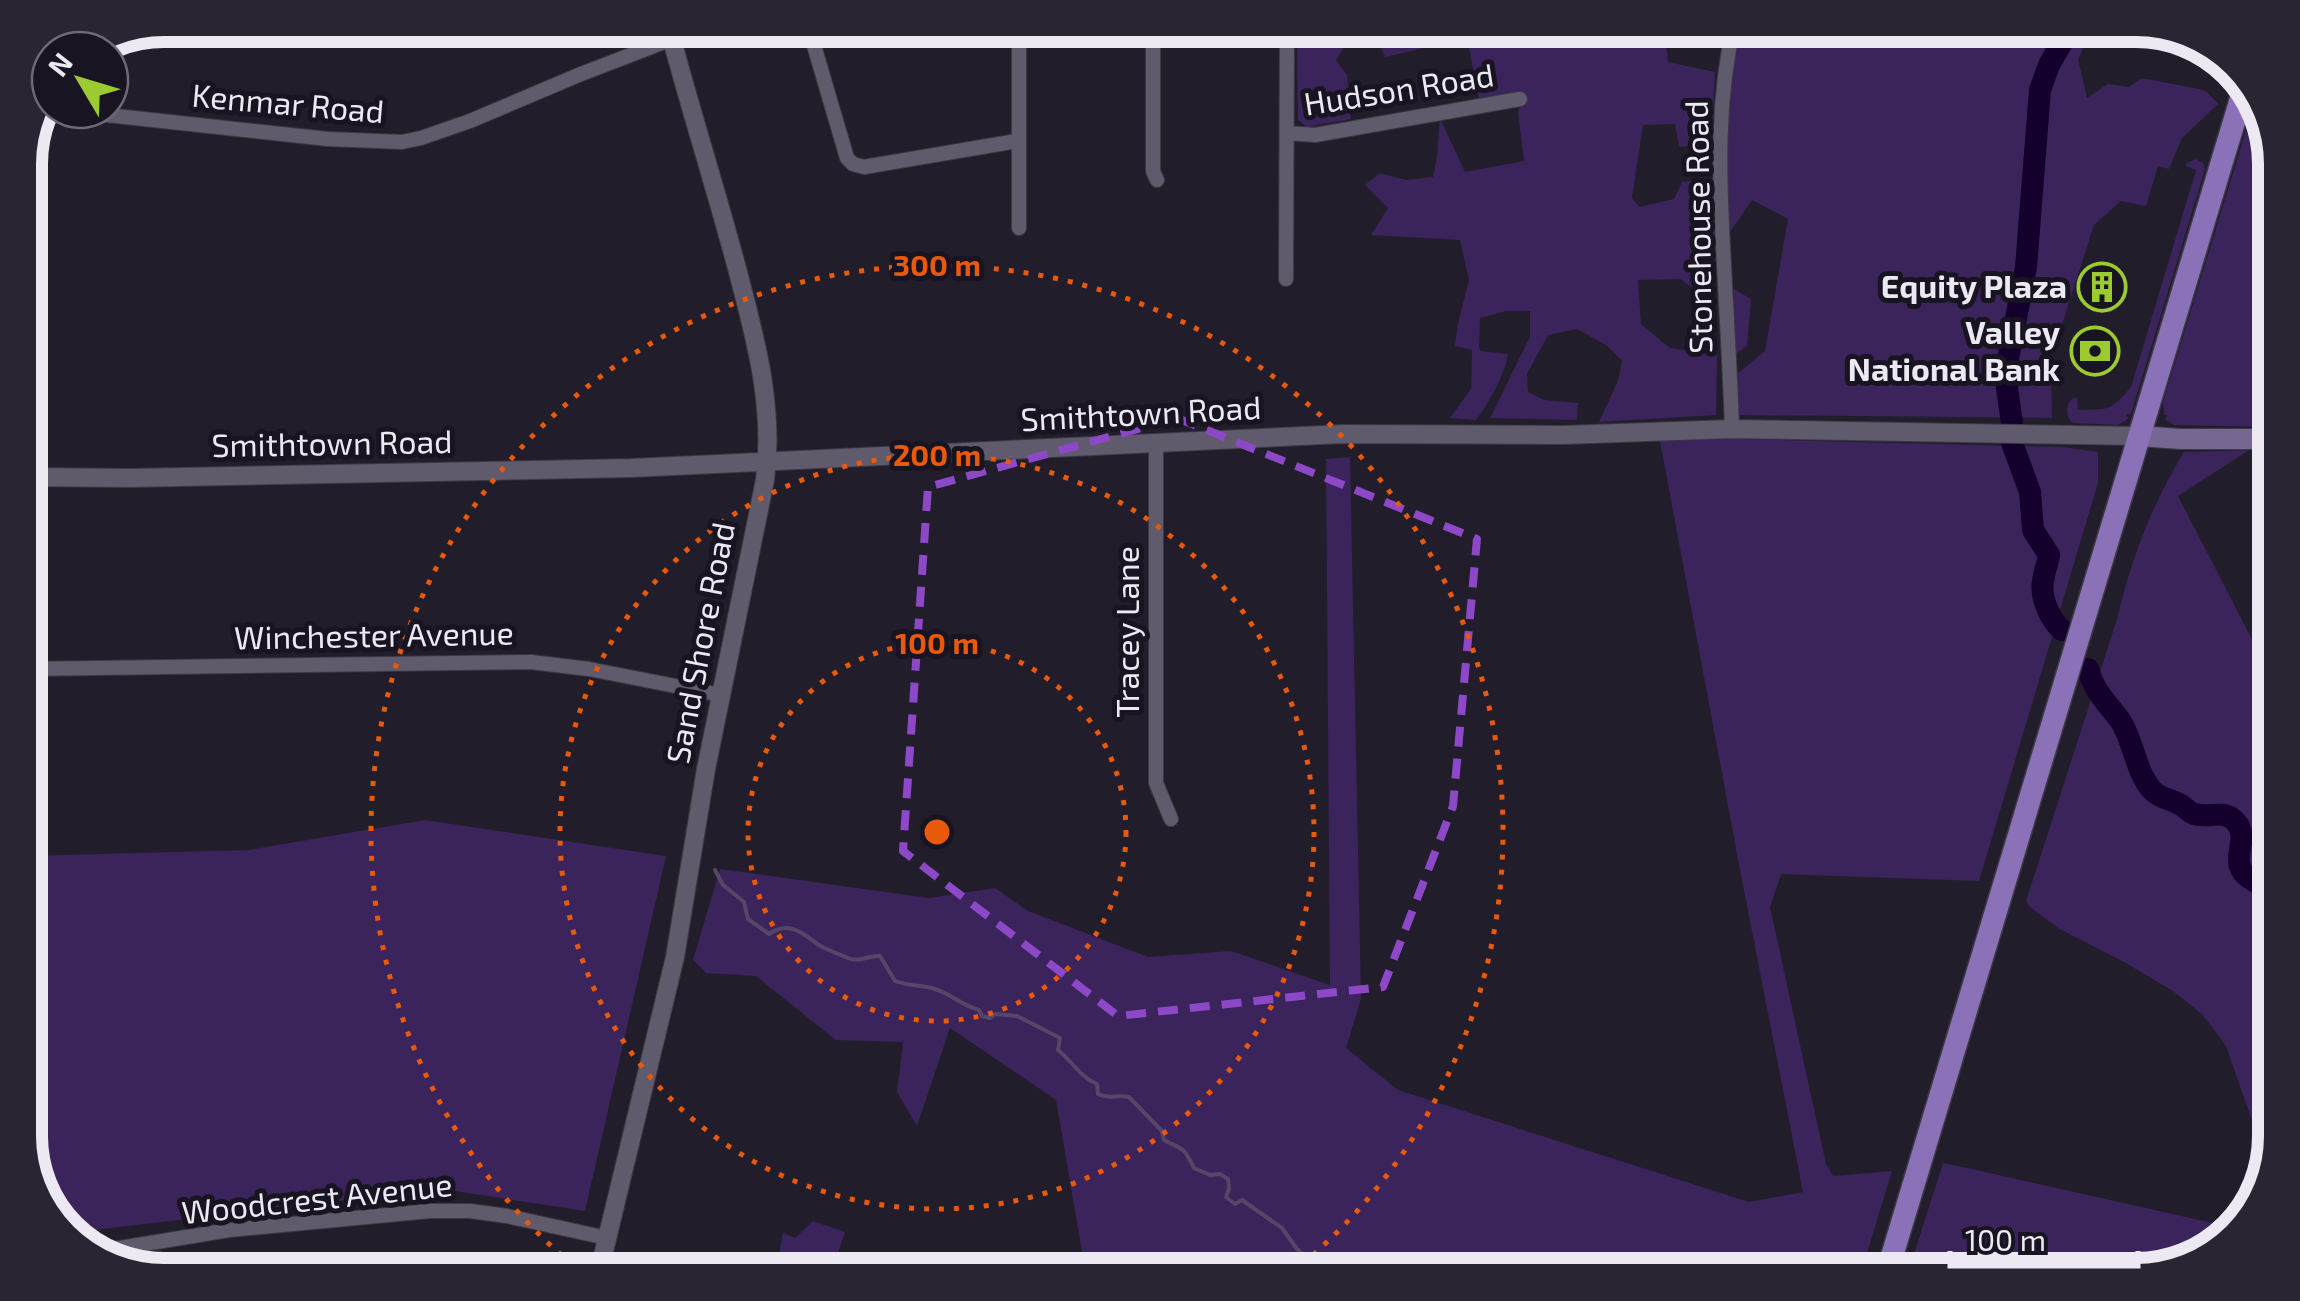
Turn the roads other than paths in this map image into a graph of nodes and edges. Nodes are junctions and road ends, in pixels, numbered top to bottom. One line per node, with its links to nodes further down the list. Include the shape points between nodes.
1 (649, 42): 10 (street, Kenmar Road, via 470,121 402,142)
2 (673, 42): 20 (street, Sand Shore Road, via 760,359)
3 (812, 42): 12 (street, via 853,164)
4 (1019, 42): 12 (street)
5 (1152, 42): 13 (street)
6 (1288, 42): 11 (street)
7 (1730, 42): 16 (street, Stonehouse Road, via 1719,132)
8 (1520, 100): 11 (street, Hudson Road, via 1315,135)
9 (2240, 102): 17 (main road)
10 (130, 117)
11 (1287, 133): 15 (street)
12 (1018, 142): 14 (street)
13 (1156, 180)
14 (1019, 228)
15 (1286, 279)
16 (1732, 429): 17 (street, Smithtown Road); 19 (street, Smithtown Road)
17 (2139, 436): 18 (main road); 28 (main road)
18 (2257, 440)
19 (1156, 442): 20 (street, Smithtown Road); 24 (street, Tracey Lane, via 1156,783)
20 (767, 464): 21 (street, Smithtown Road); 23 (street, Sand Shore Road)
21 (43, 478)
22 (43, 669): 23 (street, Winchester Avenue, via 531,662)
23 (721, 695): 25 (street, Sand Shore Road, via 675,957)
24 (1172, 819)
25 (607, 1238): 26 (street, Woodcrest Avenue, via 507,1216 430,1211 229,1230); 27 (street, Sand Shore Road)
26 (117, 1249)
27 (602, 1258)
28 (1891, 1258)

